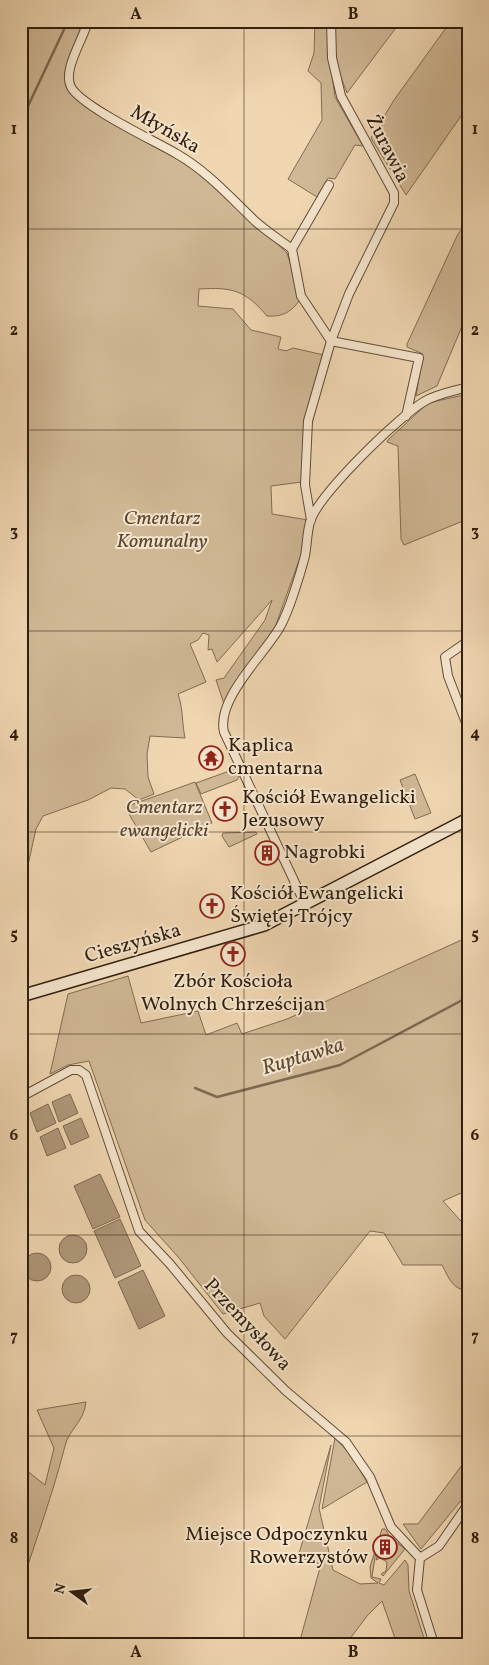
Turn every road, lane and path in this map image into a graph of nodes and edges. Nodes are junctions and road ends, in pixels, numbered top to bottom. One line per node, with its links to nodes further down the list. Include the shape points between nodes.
1 (88, 21): 4 (street, Młyńska, via 73,56 71,88 131,130 177,154 213,178 257,222)
2 (331, 21): 5 (street, Żurawia, via 332,58 342,96 394,193 394,202 349,294)
3 (329, 185): 4 (street)
4 (292, 249): 5 (street, via 301,296)
5 (331, 341): 7 (street, via 419,358); 8 (street, Żurawia, via 308,420 305,485)
6 (468, 387): 7 (street, via 425,401)
7 (406, 416): 8 (street, via 374,443 330,492)
8 (311, 520): 12 (street, via 304,556 281,625 238,686 222,722)
9 (468, 641): 10 (street, via 445,657 448,676)
10 (468, 728)
11 (468, 819): 12 (main road, Cieszyńska)
12 (305, 904): 13 (main road, Cieszyńska, via 244,932)
13 (21, 996)
14 (21, 1097): 16 (street, Przemysłowa, via 71,1070 86,1075 139,1232 228,1332 286,1391 346,1442 370,1477 391,1527)
15 (468, 1504): 16 (street, via 439,1546)
16 (420, 1558): 17 (street, via 417,1590)
17 (434, 1644)

